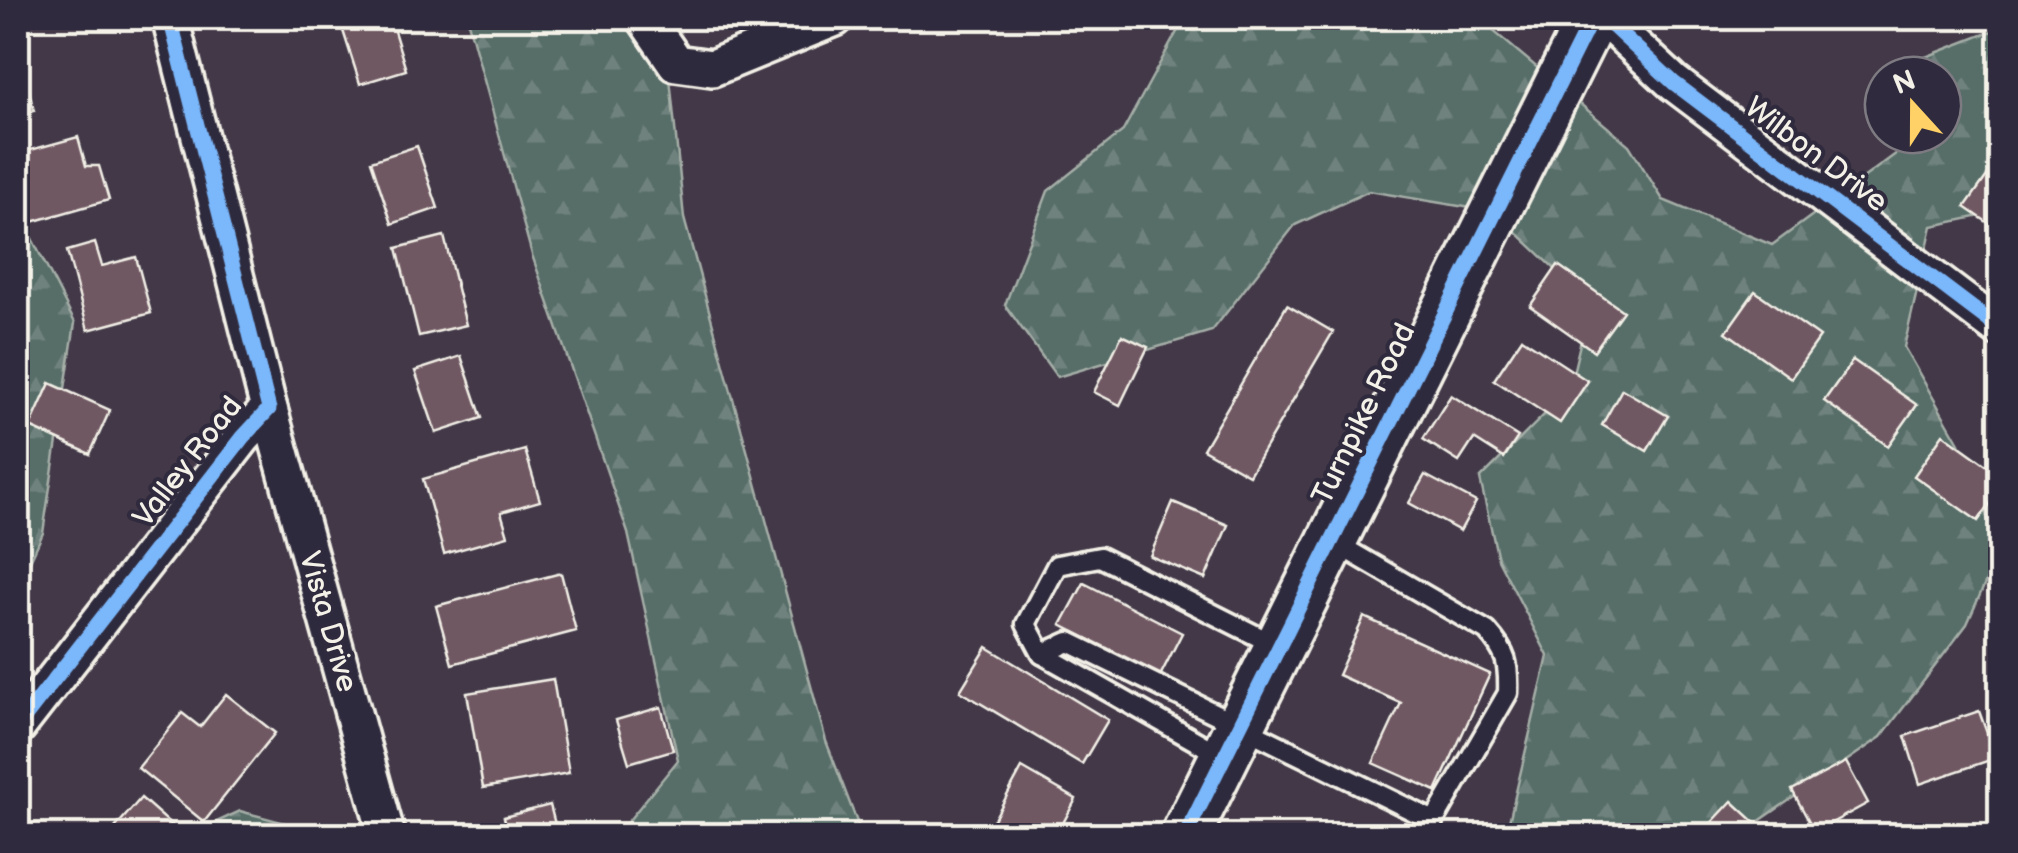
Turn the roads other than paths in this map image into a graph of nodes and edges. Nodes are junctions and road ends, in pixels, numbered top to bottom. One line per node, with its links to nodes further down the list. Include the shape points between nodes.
1 (170, 18): 7 (street, Valley Road)
2 (645, 18): 3 (street, via 676,63 712,68)
3 (836, 18)
4 (1592, 18): 8 (street, Turnpike Road)
5 (1604, 18): 6 (street, Wilbon Drive, via 1674,83)
6 (2000, 329)
7 (268, 410): 11 (street, Valley Road); 13 (street, Vista Drive)
8 (1332, 541): 9 (street, Turnpike Road); 12 (lane, via 1487,632 1504,650 1508,693 1434,821)
9 (1279, 648): 10 (lane, via 1100,557 1058,566 1026,624); 12 (street, Turnpike Road)
10 (1042, 654): 12 (lane); 12 (lane, via 1070,642)
11 (18, 726)
12 (1233, 742): 14 (street, Turnpike Road)
13 (387, 836)
14 (1186, 836)

